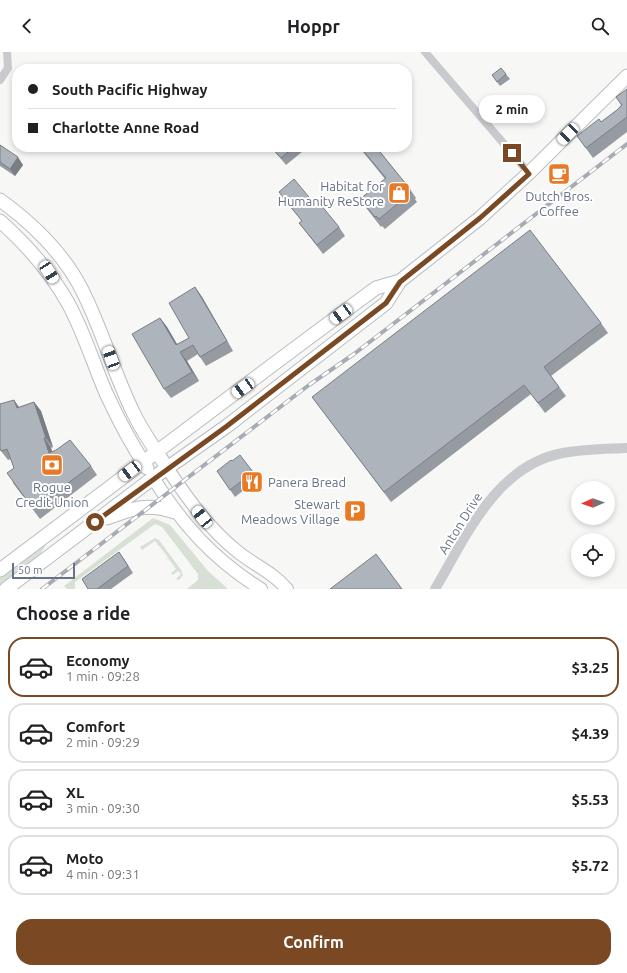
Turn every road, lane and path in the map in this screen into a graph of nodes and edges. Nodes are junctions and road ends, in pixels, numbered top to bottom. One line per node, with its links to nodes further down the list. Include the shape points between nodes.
1 (7, 52): 4 (street, via 8,68)
2 (425, 52): 5 (street)
3 (627, 76): 5 (main road)
4 (0, 80)
5 (529, 174): 8 (main road, via 480,218)
6 (0, 200): 10 (main road, via 46,240 63,260 83,291 134,414)
7 (0, 221): 11 (main road, via 33,252 68,303 126,435)
8 (400, 282): 10 (main road, via 376,288); 12 (main road, via 386,303 227,426)
9 (627, 448): 22 (street, Anton Drive, via 562,453 535,462 522,471 492,497)
10 (156, 451): 11 (main road); 12 (main road)
11 (143, 462): 13 (main road); 16 (main road)
12 (167, 468): 13 (main road); 21 (main road, via 197,511 219,536 280,581)
13 (153, 478): 14 (main road); 15 (main road)
14 (175, 512): 15 (main road, via 158,507 140,507); 20 (main road, via 205,547)
15 (95, 522): 19 (main road)
16 (17, 558): 17 (street); 18 (main road)
17 (0, 560)
18 (0, 570)
19 (6, 589)
20 (261, 589)
21 (287, 589)
22 (435, 589)

